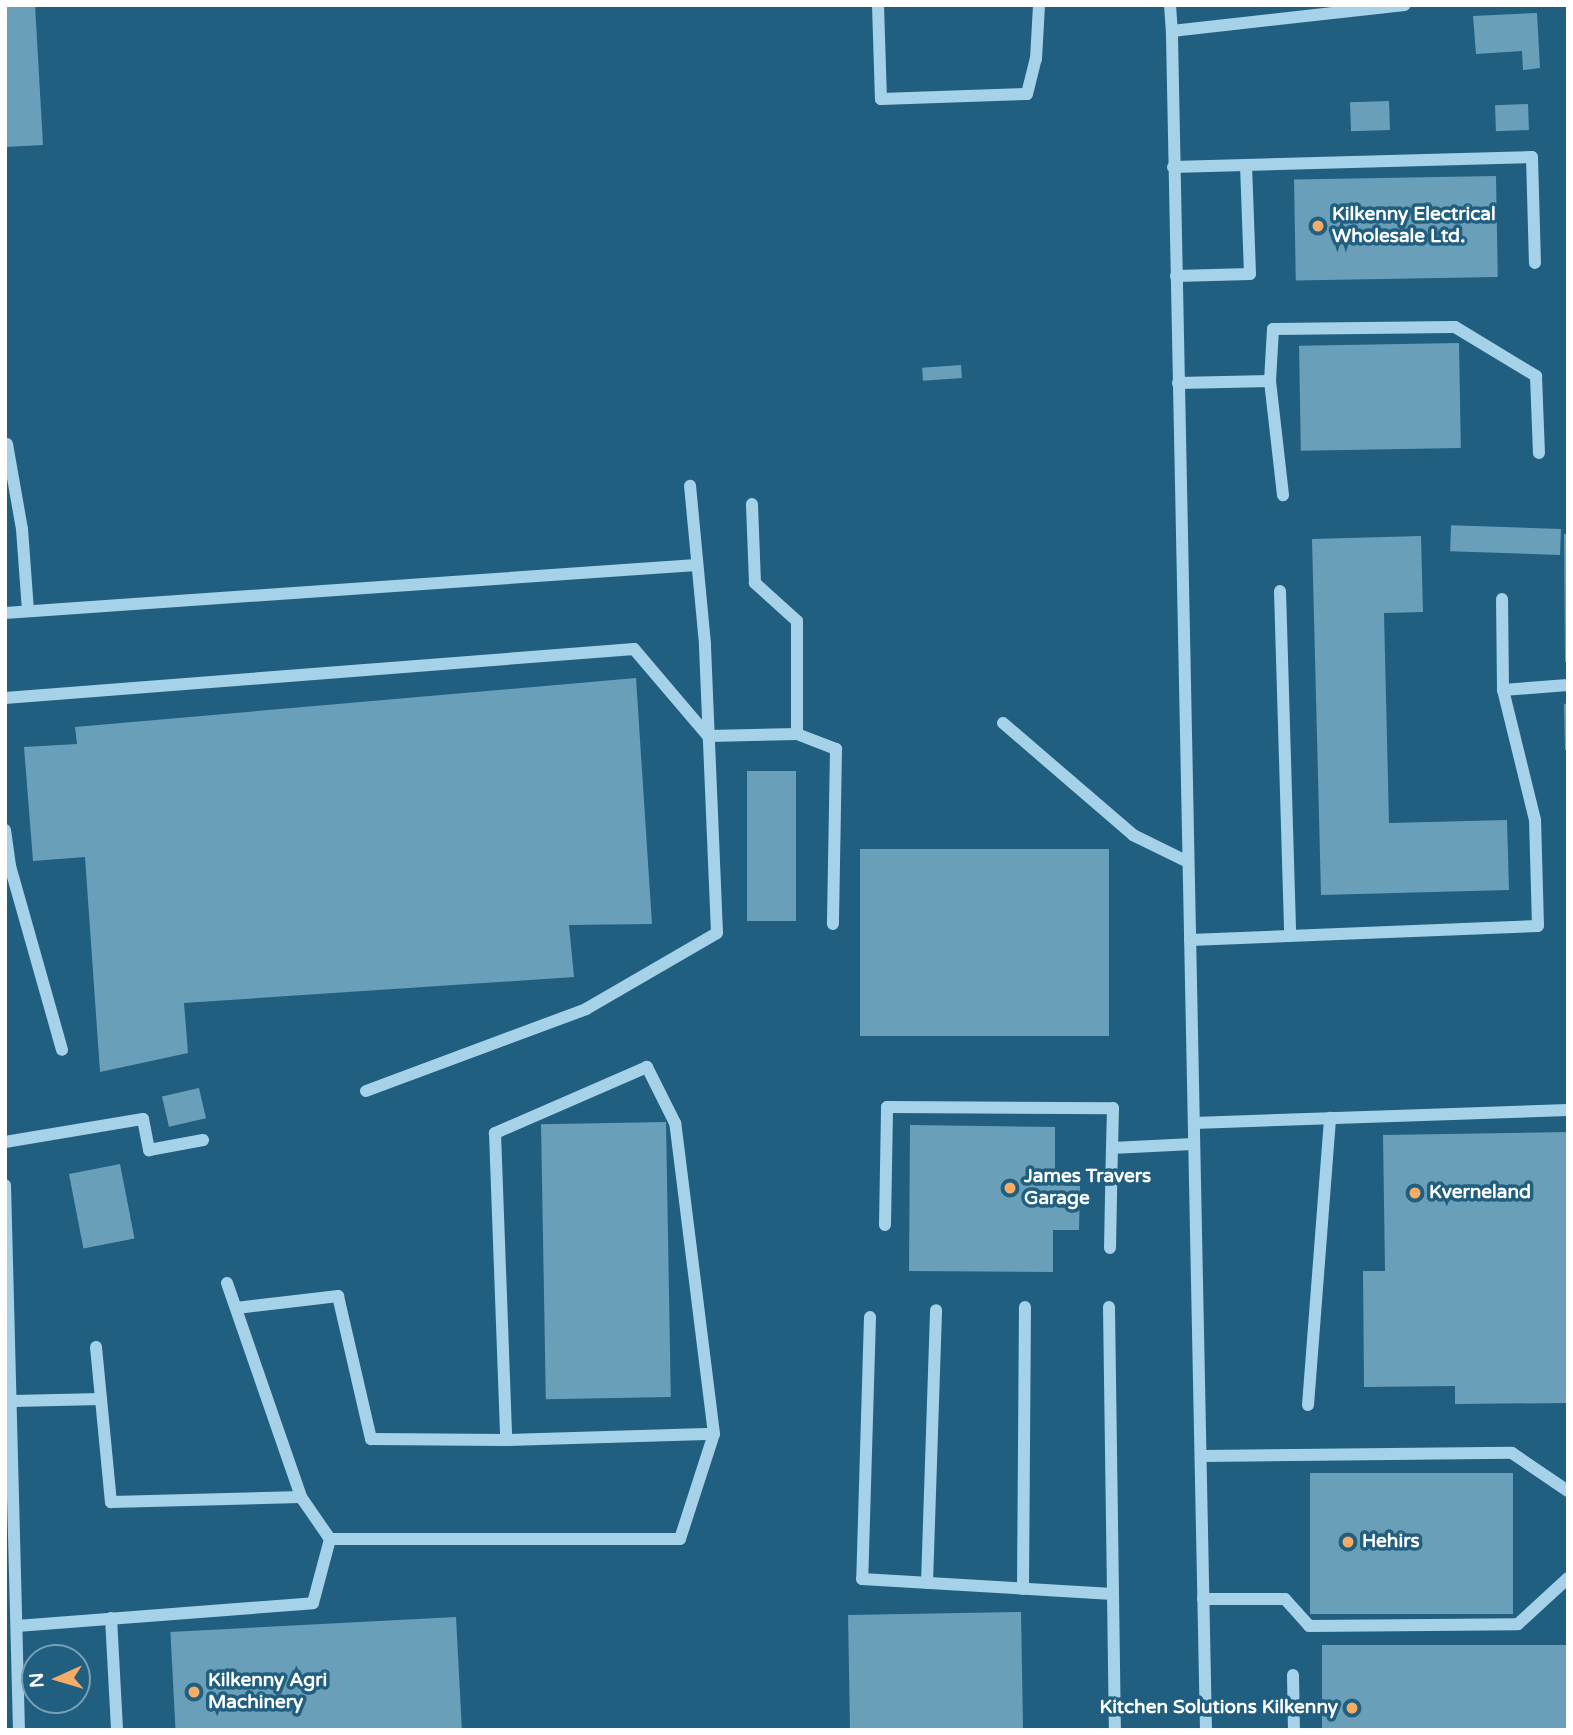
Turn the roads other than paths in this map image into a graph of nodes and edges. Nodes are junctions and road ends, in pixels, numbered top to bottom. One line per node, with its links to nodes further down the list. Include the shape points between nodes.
1 (878, 5): 2 (street, via 881,99 1027,94 1036,59)
2 (1039, 5)
3 (1170, 5): 5 (street)
4 (1405, 5): 5 (street)
5 (1172, 31): 7 (street)
6 (1246, 165): 7 (street); 8 (street, via 1532,157); 9 (street, via 1250,274)
7 (1173, 167): 9 (street)
8 (1535, 263)
9 (1176, 276): 11 (street)
10 (1270, 381): 11 (street); 13 (street, via 1273,329 1455,327 1536,376); 15 (street)
11 (1178, 383): 29 (street)
12 (7, 444): 20 (street)
13 (1539, 453)
14 (690, 486): 17 (street)
15 (1283, 495)
16 (752, 504): 26 (street, via 755,583 797,621)
17 (696, 565): 20 (street); 27 (street)
18 (1280, 592): 31 (street)
19 (1502, 599): 23 (street)
20 (28, 610): 21 (street)
21 (5, 613)
22 (1568, 685): 23 (street)
23 (1503, 690): 31 (street, via 1535,820 1538,926)
24 (5, 698): 27 (street, via 634,649)
25 (1003, 723): 29 (street, via 1133,835)
26 (797, 734): 27 (street); 30 (street, via 836,749)
27 (708, 736): 34 (street, via 717,933 586,1009)
28 (5, 830): 33 (street, via 10,866)
29 (1188, 862): 32 (street)
30 (833, 924)
31 (1290, 935): 32 (street, via 1275,940)
32 (1189, 940): 37 (street)
33 (62, 1050)
34 (366, 1091)
35 (1568, 1110): 36 (street)
36 (1330, 1118): 37 (street); 54 (street)
37 (1194, 1124): 40 (street)
38 (203, 1140): 39 (street, via 149,1150 143,1119)
39 (5, 1142)
40 (1194, 1144): 41 (street); 57 (street)
41 (1112, 1148): 43 (street, via 1113,1108 887,1107); 44 (street)
42 (6, 1188): 53 (street)
43 (886, 1225)
44 (1110, 1248)
45 (227, 1283): 48 (street)
46 (1025, 1307): 63 (street)
47 (1109, 1307): 64 (street)
48 (236, 1308): 56 (street, via 338,1296 371,1439); 59 (street)
49 (936, 1310): 62 (street)
50 (870, 1317): 62 (street, via 862,1579)
51 (96, 1348): 52 (street)
52 (101, 1399): 53 (street); 59 (street, via 111,1502)
53 (13, 1401): 67 (street)
54 (1308, 1405)
55 (714, 1434): 56 (street); 56 (street, via 675,1123 647,1067 495,1133); 60 (street, via 680,1539)
56 (506, 1440)
57 (1200, 1456): 58 (street, via 1512,1453); 65 (street)
58 (1568, 1490)
59 (302, 1497): 60 (street)
60 (330, 1539): 66 (street, via 313,1603)
61 (1568, 1578): 65 (street, via 1518,1624 1309,1626 1285,1599)
62 (928, 1583): 63 (street)
63 (1023, 1589): 64 (street)
64 (1113, 1594): 72 (street)
65 (1203, 1599): 73 (street)
66 (111, 1618): 67 (street); 71 (street)
67 (17, 1626): 68 (street)
68 (11, 1655): 70 (street)
69 (1293, 1675): 74 (street)
70 (19, 1730)
71 (117, 1730)
72 (1115, 1730)
73 (1206, 1730)
74 (1294, 1730)

